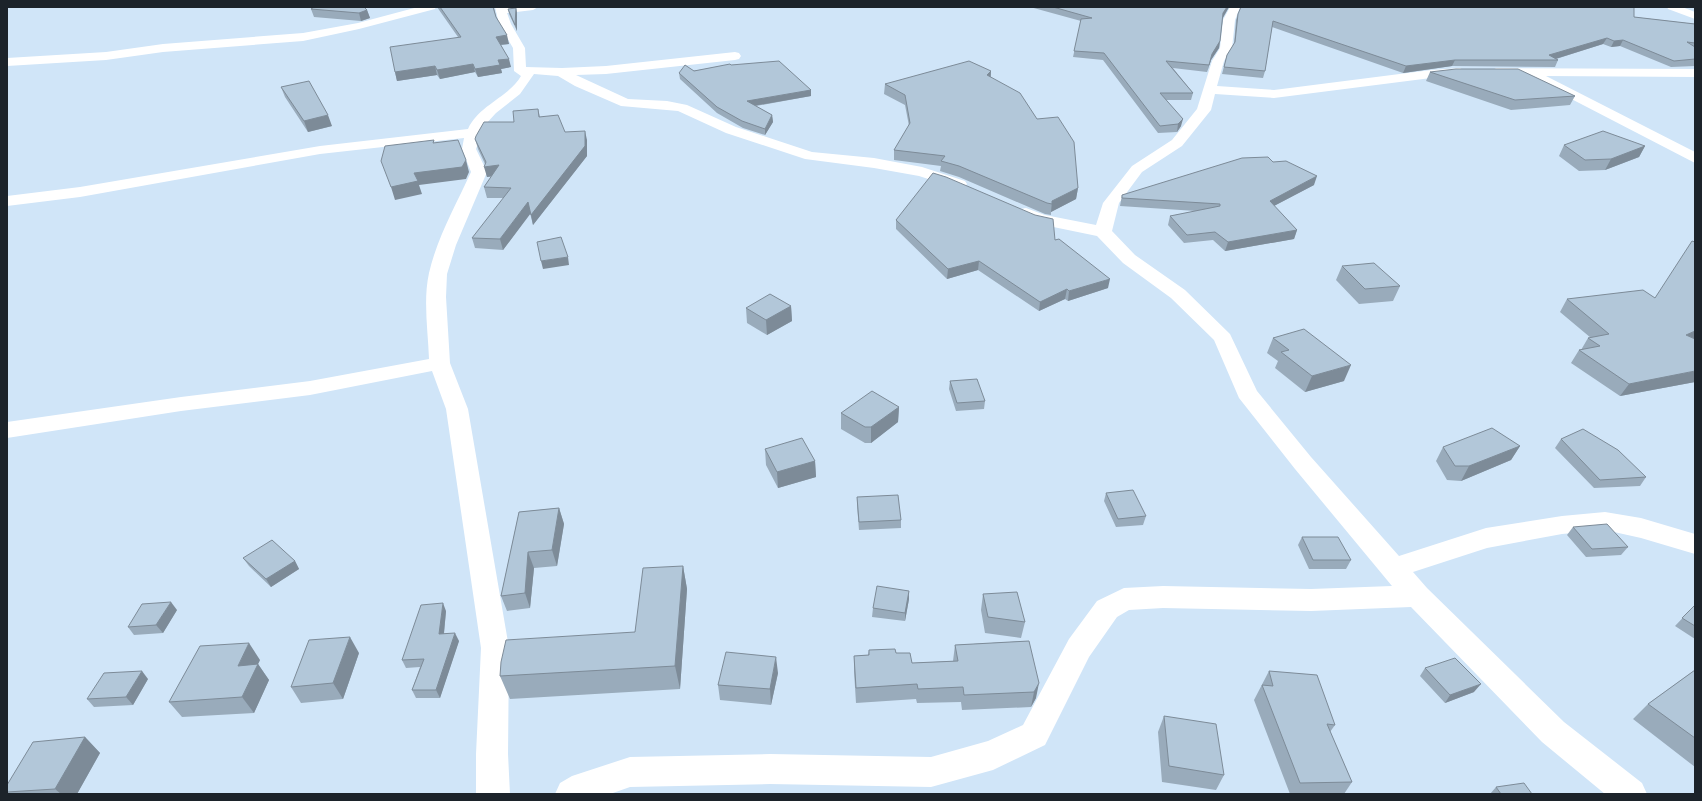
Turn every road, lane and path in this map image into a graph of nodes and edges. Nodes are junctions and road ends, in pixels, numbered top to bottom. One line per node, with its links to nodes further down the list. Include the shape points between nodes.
1 (431, 7): 8 (street, via 359,26 303,37 163,48 106,56)
2 (534, 7): 5 (street)
3 (1235, 7): 15 (street, via 1229,20 1226,48 1218,61)
4 (1672, 7): 6 (street)
5 (500, 9): 9 (street, via 518,48)
6 (1695, 16)
7 (735, 56): 10 (street, via 606,70)
8 (7, 62)
9 (520, 71): 10 (street); 16 (street, via 528,74 524,84 484,115)
10 (561, 72): 18 (street, via 626,103 682,108 731,130 810,156 895,167 952,181)
11 (1472, 72): 15 (street, via 1431,74 1274,94)
12 (1486, 72): 13 (street)
13 (1530, 72): 14 (street); 17 (street)
14 (1695, 73)
15 (1209, 89): 21 (street, via 1204,110 1189,130 1177,143 1137,169 1111,203)
16 (474, 133): 19 (street, via 320,150 80,192); 22 (street, via 469,150 479,172 438,274 436,297)
17 (1695, 158)
18 (971, 189)
19 (7, 202)
20 (1011, 206): 21 (street, via 1040,219)
21 (1103, 232): 25 (street, via 1130,259 1178,294 1223,338 1247,393 1303,463)
22 (440, 363): 23 (street, via 310,388); 27 (street, via 456,409 495,648)
23 (7, 430)
24 (1695, 544): 25 (street, via 1641,528 1605,521 1562,525 1486,538)
25 (1394, 568): 26 (street)
26 (1417, 596): 28 (street, via 1311,600 1163,597 1124,599 1107,609 1079,648 1034,735 993,755 931,772 770,769 630,772 584,787); 29 (street, via 1553,732)
27 (493, 794)
28 (572, 794)
29 (1630, 794)

